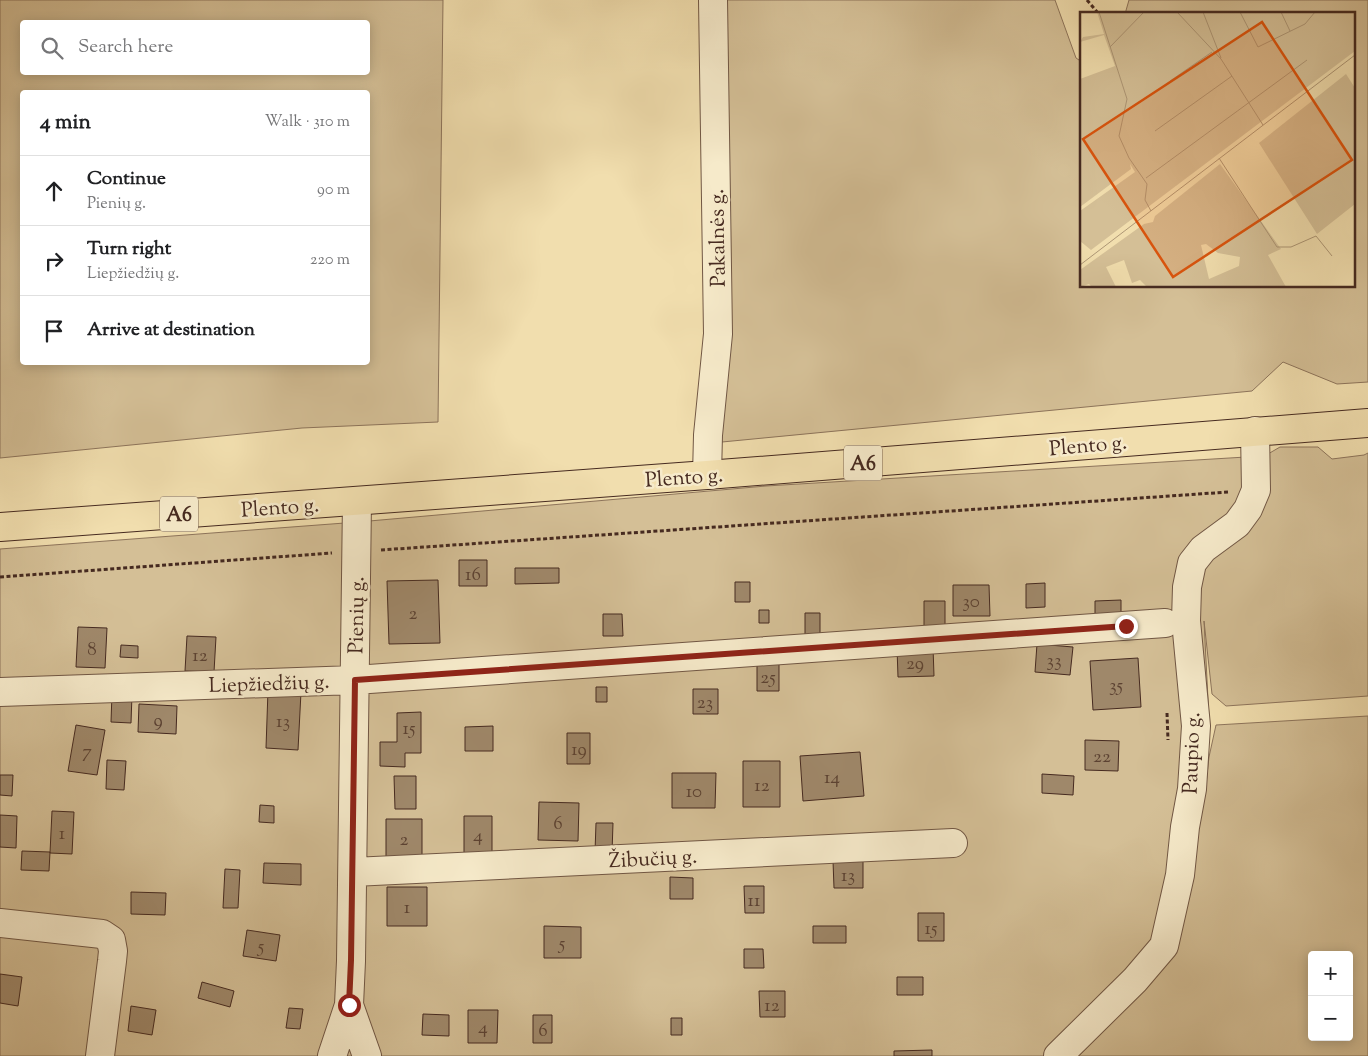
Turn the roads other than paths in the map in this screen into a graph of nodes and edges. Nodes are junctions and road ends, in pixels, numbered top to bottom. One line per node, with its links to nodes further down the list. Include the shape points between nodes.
1 (713, 0): 4 (street, Pakalnės g., via 718,334)
2 (1368, 423): 3 (highway, Plento g. / A6)
3 (1255, 432): 4 (highway, Plento g. / A6); 17 (street, Paupio g., via 1256,490 1248,509 1237,524 1203,549 1192,563 1187,587 1186,621 1196,726 1192,789 1180,875 1164,946)
4 (707, 475): 5 (highway, Plento g. / A6)
5 (357, 501): 6 (highway, Plento g. / A6); 8 (street, Pienių g.)
6 (0, 527)
7 (1166, 623): 8 (street, Liepžiedžių g.)
8 (355, 680): 9 (street, Liepžiedžių g.); 11 (street, Pienių g.)
9 (0, 692)
10 (953, 844): 11 (street, Žibučių g.)
11 (352, 872): 13 (street, Pienių g.)
12 (0, 923): 14 (street, via 102,934 111,940 113,951)
13 (349, 1005): 15 (street); 16 (street, Pienių g.)
14 (100, 1056)
15 (332, 1056)
16 (367, 1056)
17 (1058, 1056)

